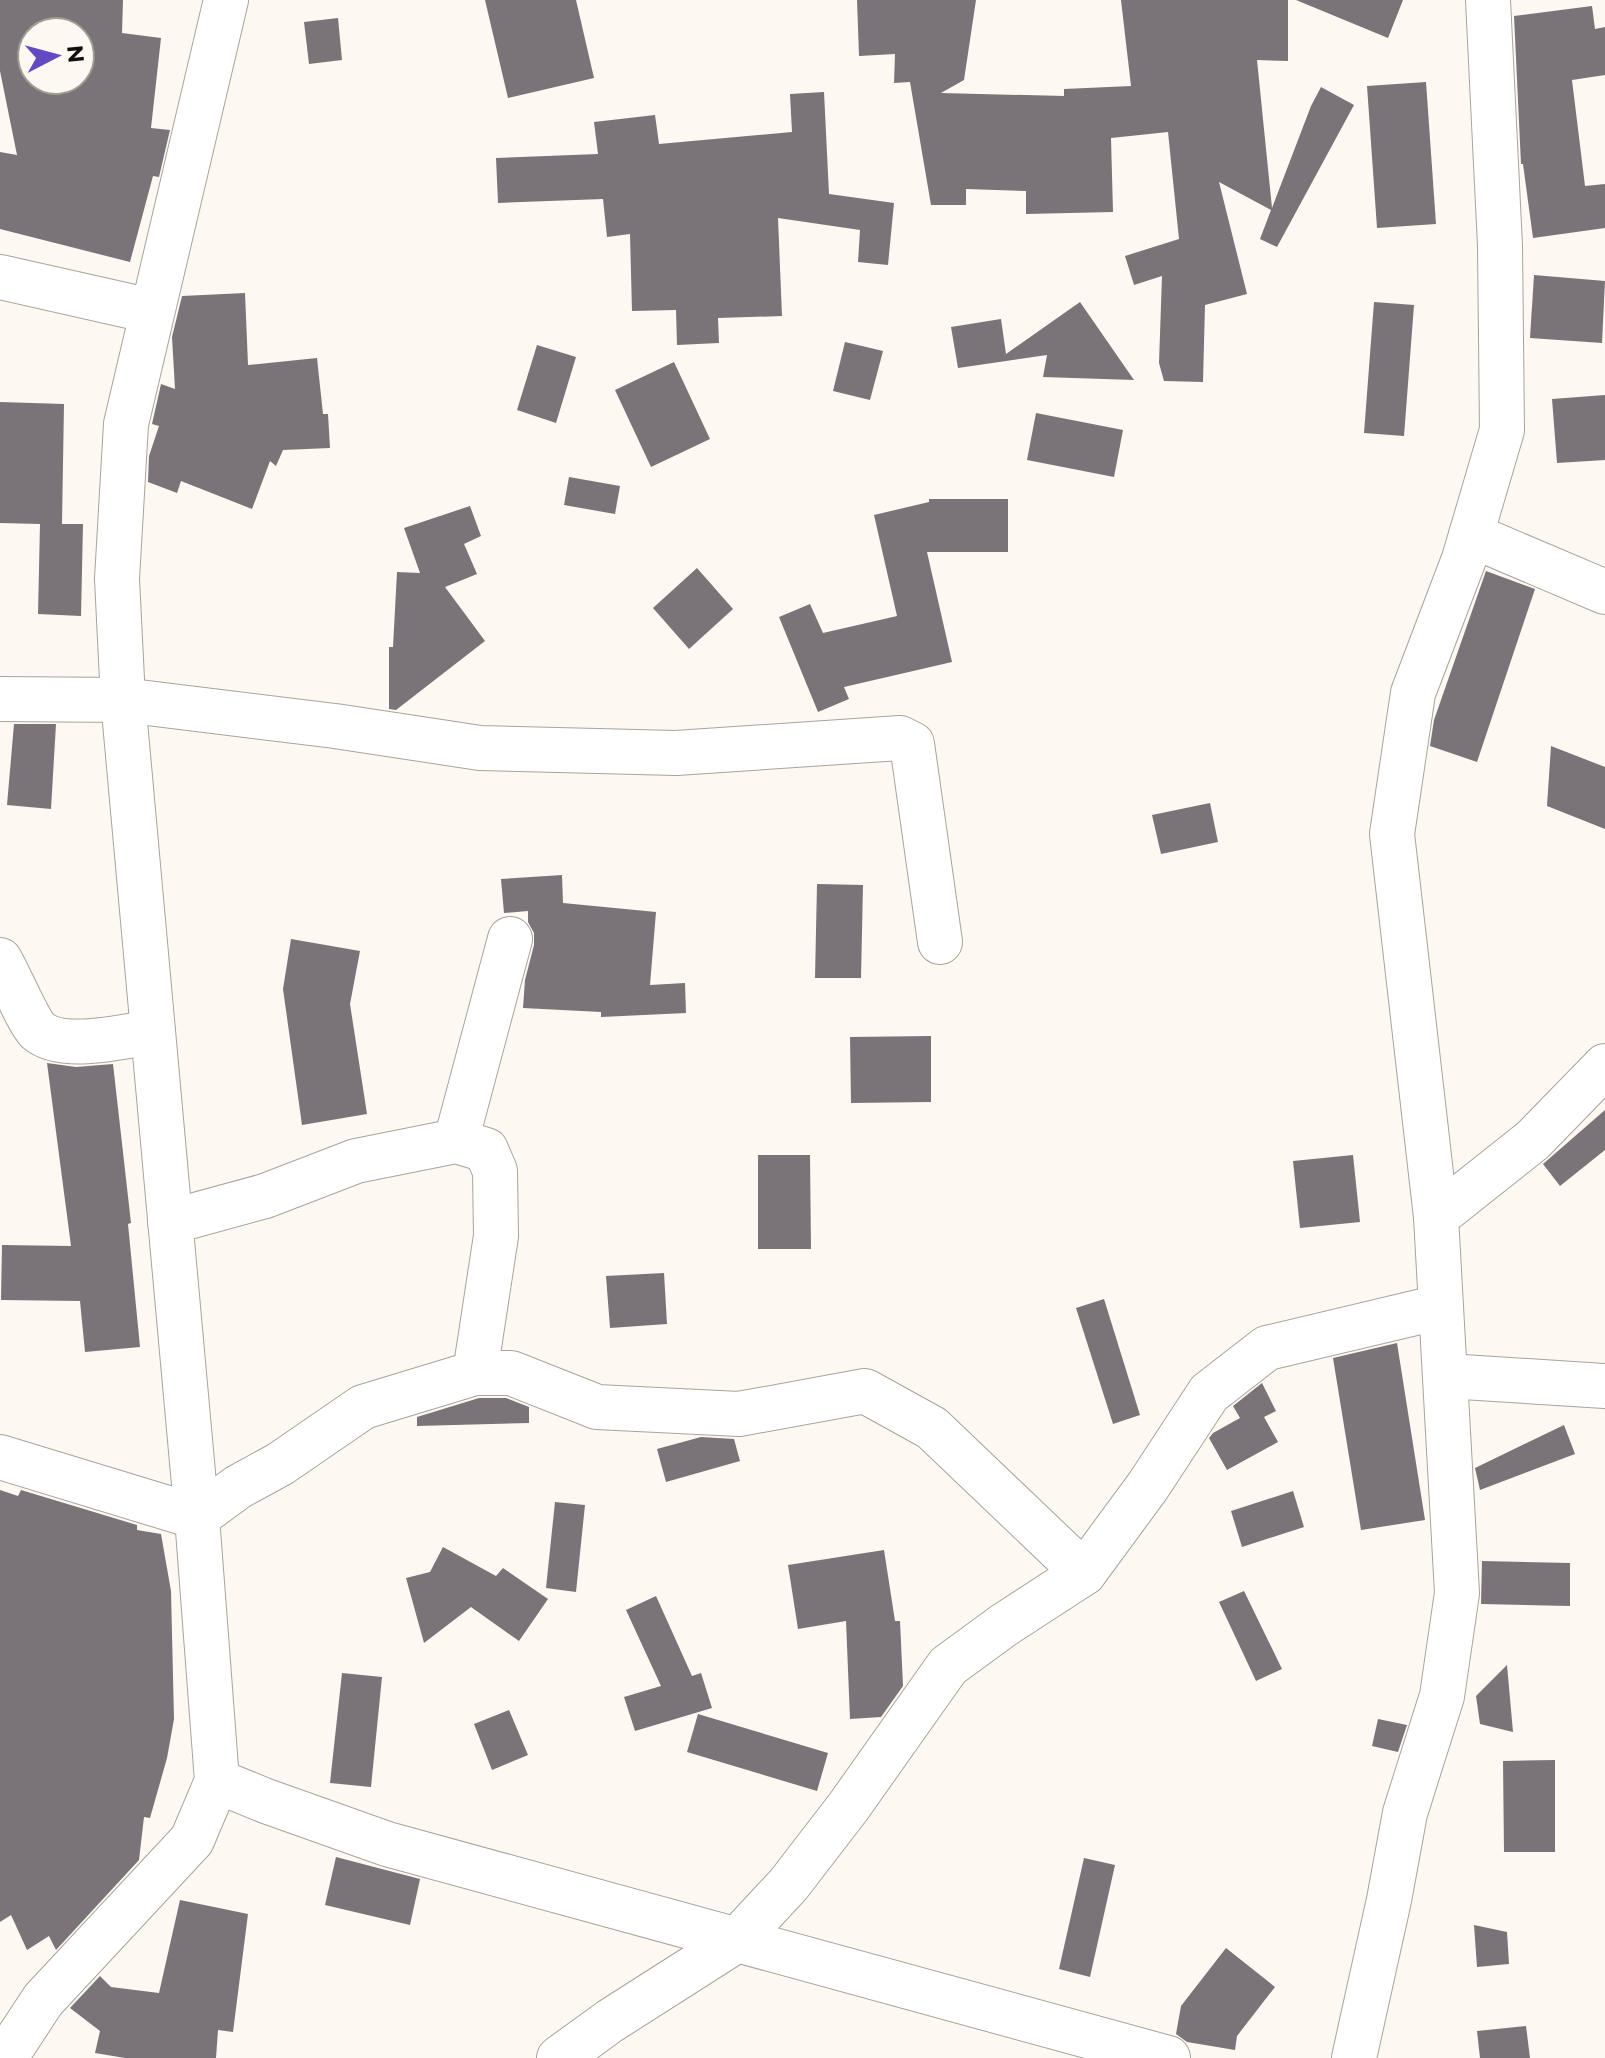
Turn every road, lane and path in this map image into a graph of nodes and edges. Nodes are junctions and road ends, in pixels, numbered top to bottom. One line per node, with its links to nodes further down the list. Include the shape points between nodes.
1 (226, 0): 4 (street)
2 (1488, 0): 5 (street, via 1502,430)
3 (0, 277): 4 (street)
4 (151, 311): 8 (street, via 126,424 117,579)
5 (1471, 535): 6 (street); 15 (street, via 1413,693 1392,834)
6 (1605, 592)
7 (0, 699): 8 (street)
8 (123, 700): 10 (street, via 480,748 676,753 900,738 912,744); 12 (street)
9 (510, 939): 14 (street)
10 (940, 942)
11 (0, 960): 12 (street, via 37,1030 49,1036 79,1042)
12 (153, 1032): 16 (street)
13 (1605, 1066): 15 (street, via 1533,1140)
14 (456, 1141): 16 (street, via 356,1161 265,1196); 18 (street, via 486,1150 495,1171 496,1236)
15 (1436, 1217): 17 (street)
16 (170, 1222): 22 (street)
17 (1440, 1307): 19 (street); 23 (street, via 1267,1348 1209,1393)
18 (475, 1373): 22 (street, via 363,1407); 23 (street, via 511,1373 597,1407 739,1414 865,1391 932,1428)
19 (1447, 1376): 20 (street); 29 (street, via 1455,1608 1442,1696 1405,1813)
20 (1605, 1386)
21 (0, 1457): 22 (street)
22 (197, 1517): 24 (street)
23 (1084, 1573): 25 (street, via 948,1666 798,1873)
24 (217, 1781): 25 (street, via 387,1844); 26 (street, via 192,1840 43,2000)
25 (737, 1940): 27 (street); 28 (street)
26 (5, 2058)
27 (559, 2058)
28 (1168, 2058)
29 (1354, 2058)

